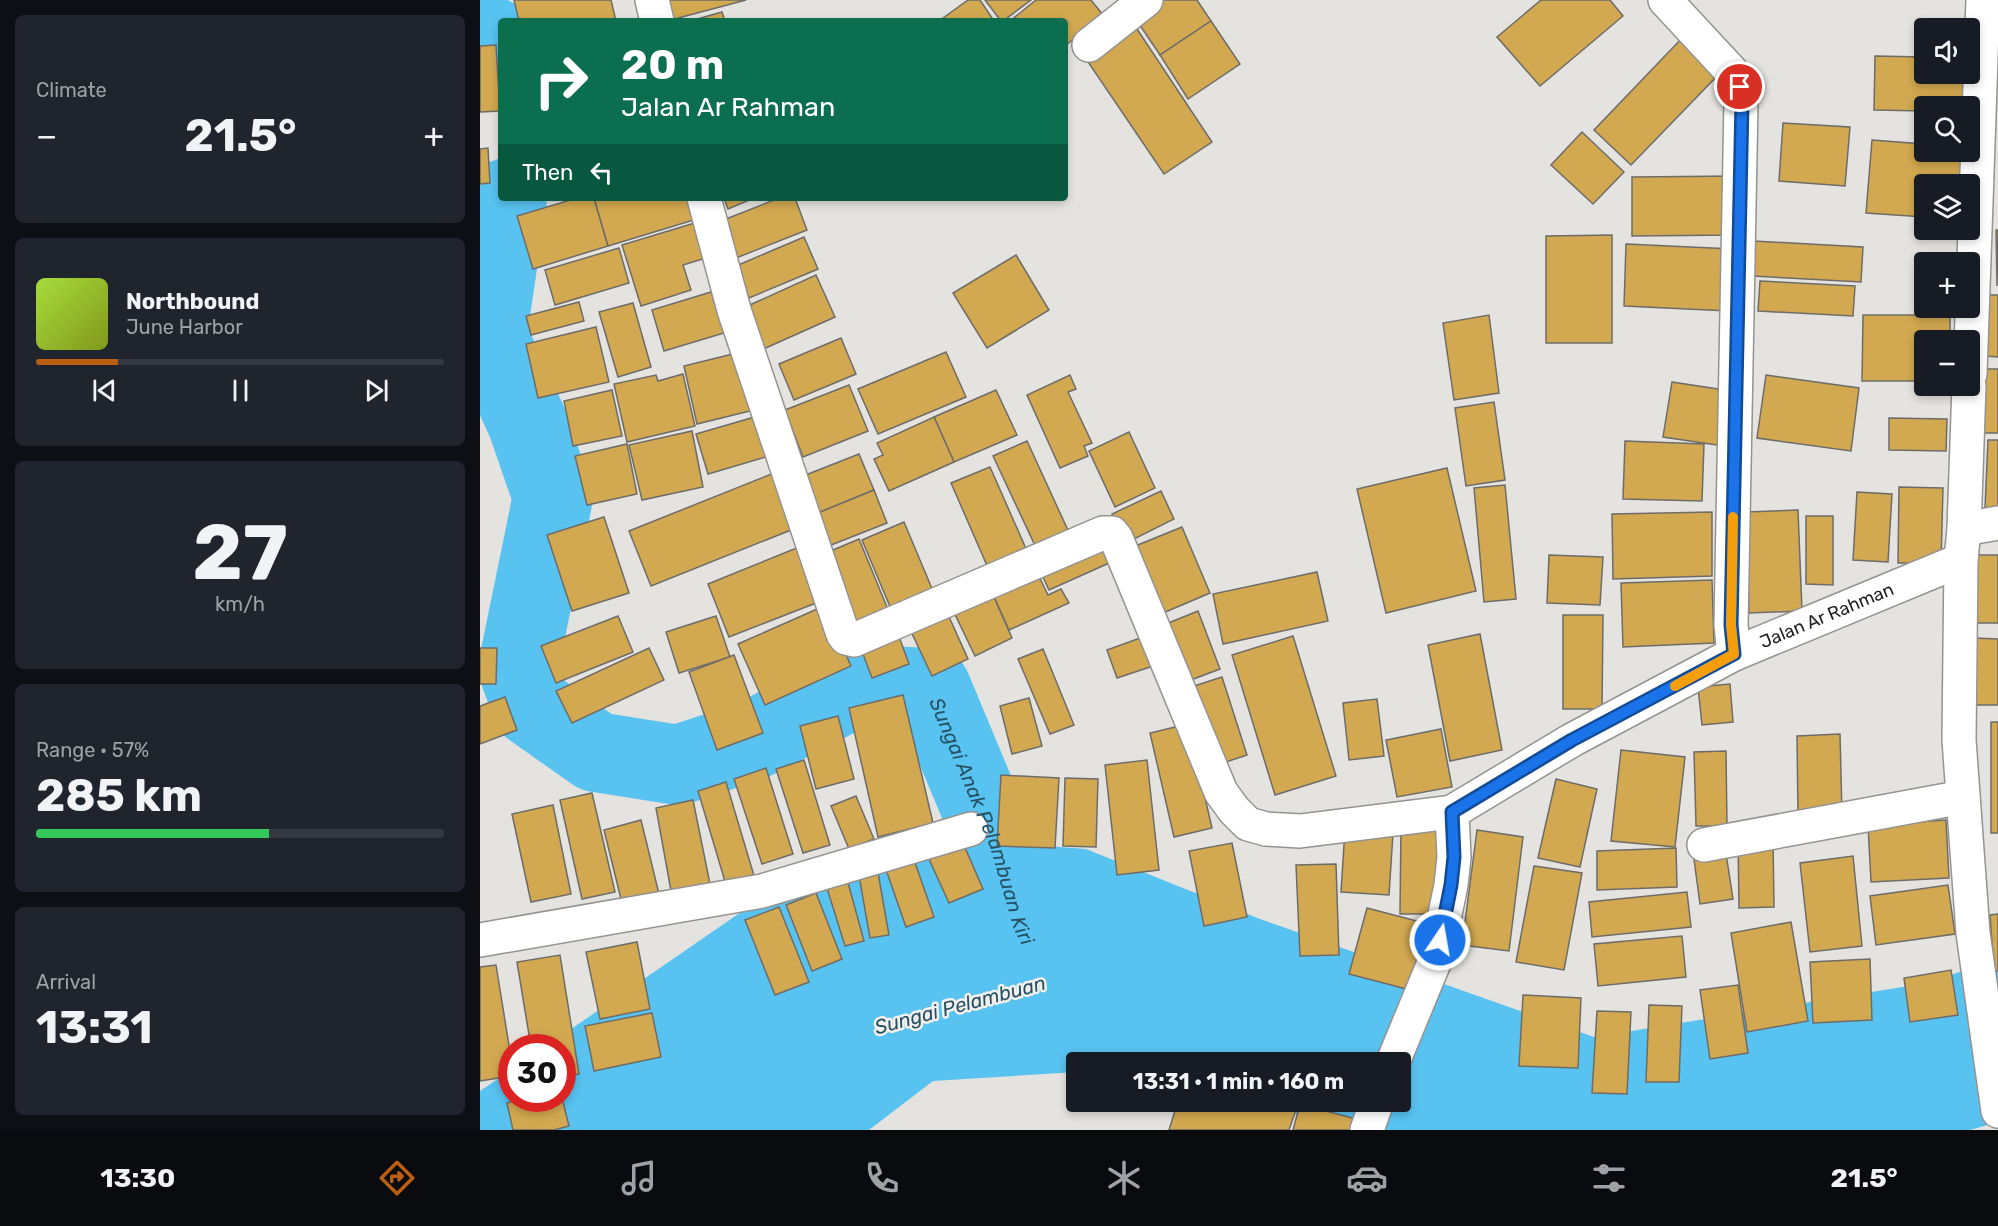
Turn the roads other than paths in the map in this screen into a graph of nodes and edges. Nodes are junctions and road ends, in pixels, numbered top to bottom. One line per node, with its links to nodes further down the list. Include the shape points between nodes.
1 (652, 0): 5 (street)
2 (1146, 0): 6 (street)
3 (1665, 0): 12 (street, via 1731,71 1740,87 1742,102 1731,625)
4 (1983, 0): 8 (street)
5 (656, 18)
6 (1089, 45)
7 (705, 201): 14 (street, via 734,310 846,638 854,640 1103,532 1112,533 1221,792 1248,824 1266,830 1300,831)
8 (1972, 330)
9 (1969, 396): 11 (street)
10 (1998, 523): 11 (street, Jalan Ar Rahman)
11 (1962, 545): 12 (street, Jalan Ar Rahman); 13 (street, via 1959,740)
12 (1734, 654): 14 (street, Jalan Ar Rahman, via 1572,740)
13 (1963, 797): 16 (street); 19 (street, via 1973,933)
14 (1452, 812): 18 (street, via 1451,885 1436,958)
15 (971, 828): 17 (street, via 762,891)
16 (1704, 845)
17 (480, 940)
18 (1397, 1052)
19 (1998, 1111)

